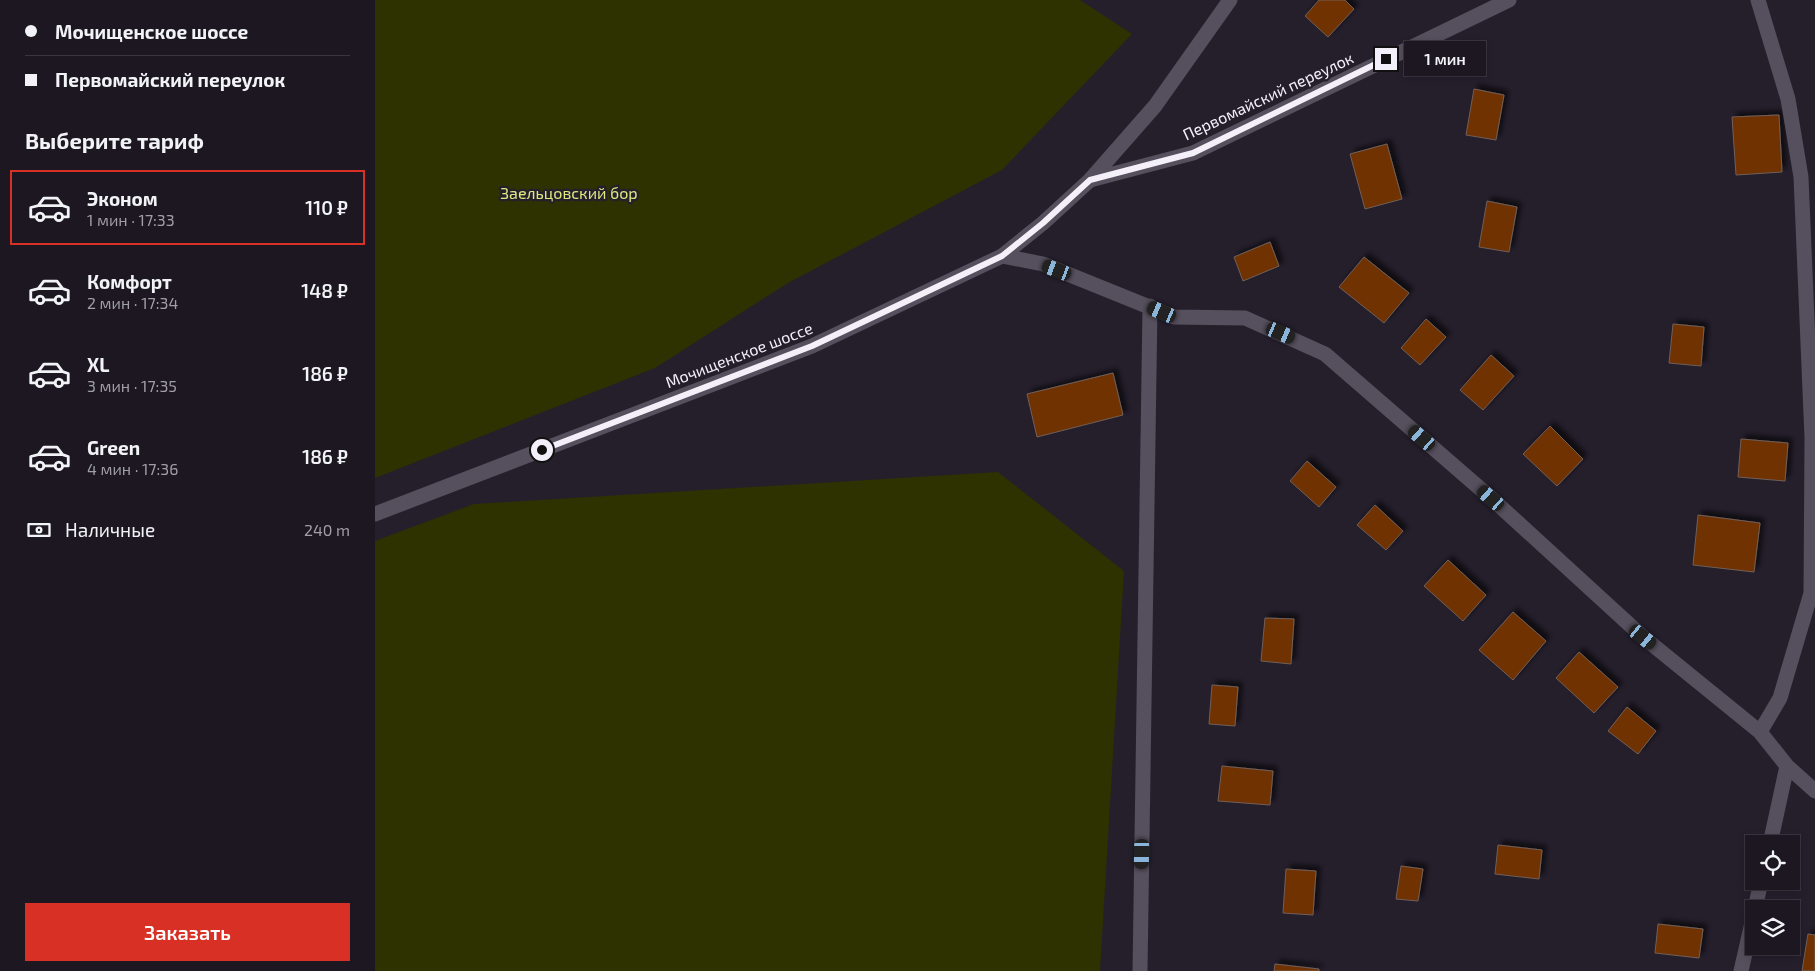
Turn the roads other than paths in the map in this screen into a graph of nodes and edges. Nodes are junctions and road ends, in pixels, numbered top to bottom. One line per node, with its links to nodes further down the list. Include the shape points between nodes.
1 (1230, 0): 4 (street, Мочищенское шоссе, via 1155,106)
2 (1509, 0): 4 (street, Первомайский переулок, via 1193,153)
3 (1758, 0): 8 (street, via 1788,99 1801,177 1812,438 1811,593 1780,698)
4 (1090, 180): 5 (street, Мочищенское шоссе)
5 (1002, 256): 6 (street, via 1043,264); 7 (street, Мочищенское шоссе, via 812,346)
6 (1150, 306): 8 (street, via 1174,317 1245,318 1325,354 1491,498 1643,637); 13 (street)
7 (375, 514)
8 (1760, 732): 9 (street)
9 (1787, 766): 10 (street); 11 (street)
10 (1815, 791)
11 (1771, 835)
12 (1745, 953): 14 (street)
13 (1140, 971)
14 (1741, 971)

